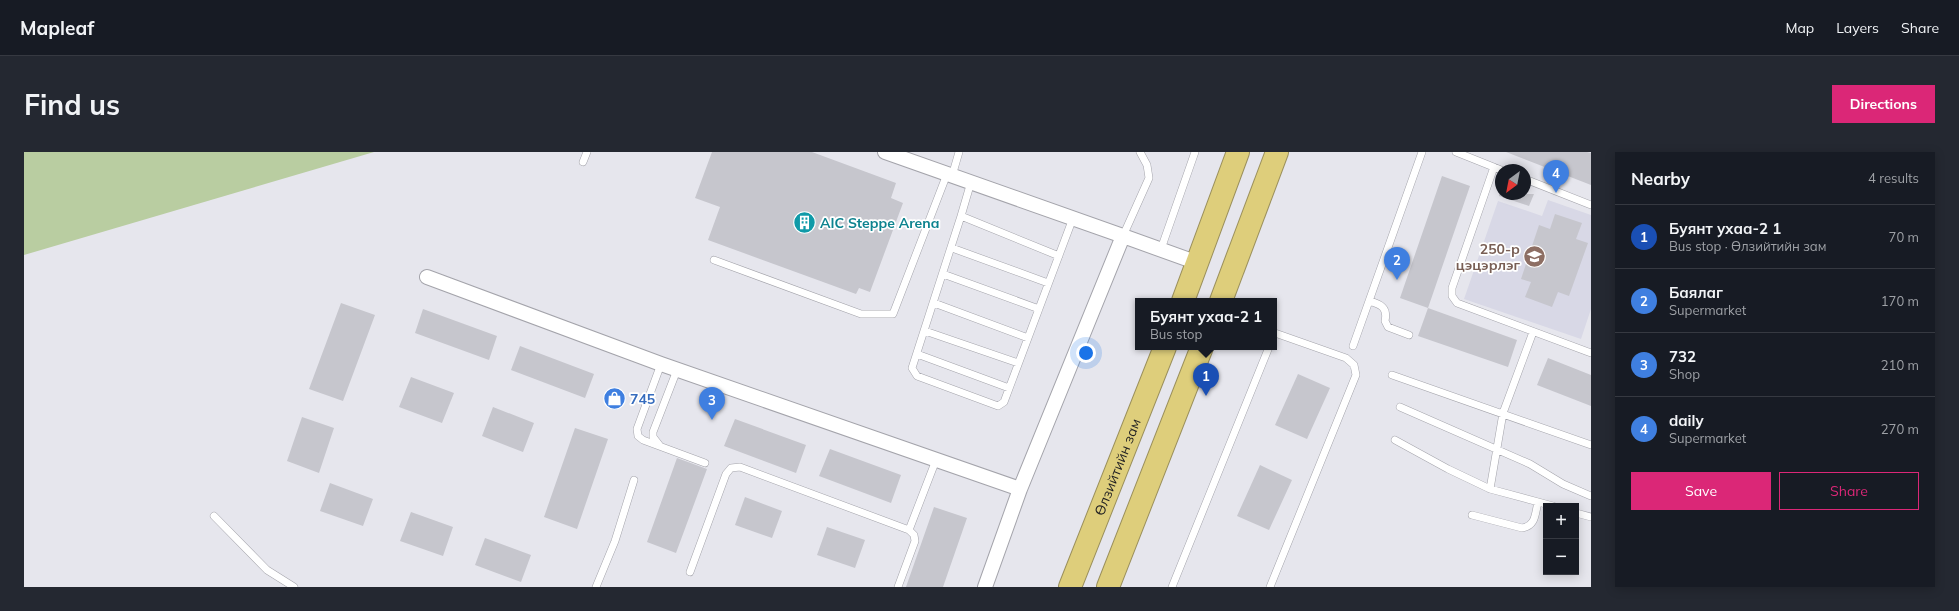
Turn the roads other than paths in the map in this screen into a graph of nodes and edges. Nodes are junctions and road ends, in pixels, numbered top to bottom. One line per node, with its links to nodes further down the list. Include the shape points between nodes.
1 (587, 152): 10 (lane)
2 (885, 152): 12 (street)
3 (959, 152): 12 (lane)
4 (1140, 152): 18 (lane, via 1149,178)
5 (1195, 152): 20 (lane)
6 (1238, 152): 23 (highway)
7 (1277, 152): 28 (highway)
8 (1422, 152): 29 (lane)
9 (1456, 152): 11 (lane)
10 (583, 162)
11 (1494, 167): 33 (lane, via 1452,288 1452,296 1456,303)
12 (950, 175): 14 (street); 22 (lane, via 893,314 861,314)
13 (1531, 181): 15 (lane)
14 (971, 182): 16 (lane); 17 (street)
15 (1591, 205)
16 (961, 216): 19 (lane); 21 (lane)
17 (1073, 218): 18 (street); 21 (lane)
18 (1123, 236): 20 (street); 57 (street)
19 (952, 248): 24 (lane); 26 (lane)
20 (1161, 249): 23 (street)
21 (1059, 256): 26 (lane)
22 (714, 260)
23 (1198, 263): 27 (highway)
24 (943, 274): 30 (lane); 31 (lane)
25 (427, 277): 44 (street)
26 (1048, 283): 31 (lane)
27 (1184, 298)
28 (1222, 298)
29 (1369, 301): 35 (lane, via 1384,308 1388,327); 37 (lane)
30 (934, 303): 32 (lane); 36 (lane)
31 (1039, 309): 36 (lane)
32 (925, 330): 42 (lane); 43 (lane)
33 (1533, 332): 41 (lane); 49 (lane)
34 (1277, 334): 75 (lane, via 1346,358 1354,364 1356,375)
35 (1409, 335)
36 (1028, 338): 43 (lane)
37 (1353, 346)
38 (1164, 350): 72 (highway, Өлзийтийн зам)
39 (1201, 350): 73 (highway)
40 (1268, 350): 74 (lane)
41 (1591, 353)
42 (917, 354): 47 (lane); 47 (lane, via 912,368 917,376 998,406 1004,402)
43 (1018, 363): 47 (lane)
44 (661, 364): 45 (street); 52 (lane, via 638,429 638,436 643,440)
45 (676, 370): 52 (lane, via 653,432 653,437); 54 (street)
46 (1392, 375): 49 (lane)
47 (1009, 388)
48 (1400, 407): 53 (lane)
49 (1503, 413): 51 (lane); 53 (lane)
50 (1395, 440): 58 (lane)
51 (1591, 445)
52 (661, 447): 55 (lane)
53 (1497, 450): 58 (lane); 59 (lane)
54 (936, 460): 57 (street); 66 (lane)
55 (705, 463)
56 (634, 480): 69 (lane, via 615,541)
57 (1020, 489): 71 (street)
58 (1490, 489): 60 (lane)
59 (1591, 496)
60 (1538, 502): 61 (lane); 63 (lane, via 1534,522 1529,527 1522,528)
61 (1543, 503)
62 (1579, 514): 65 (lane)
63 (1472, 515)
64 (214, 516): 68 (lane, via 267,570)
65 (1591, 518)
66 (909, 530): 67 (lane, via 740,467 731,468 726,474); 70 (lane, via 915,541)
67 (690, 572)
68 (294, 587)
69 (596, 587)
70 (898, 587)
71 (985, 587)
72 (1070, 587)
73 (1108, 587)
74 (1172, 587)
75 (1270, 587)

